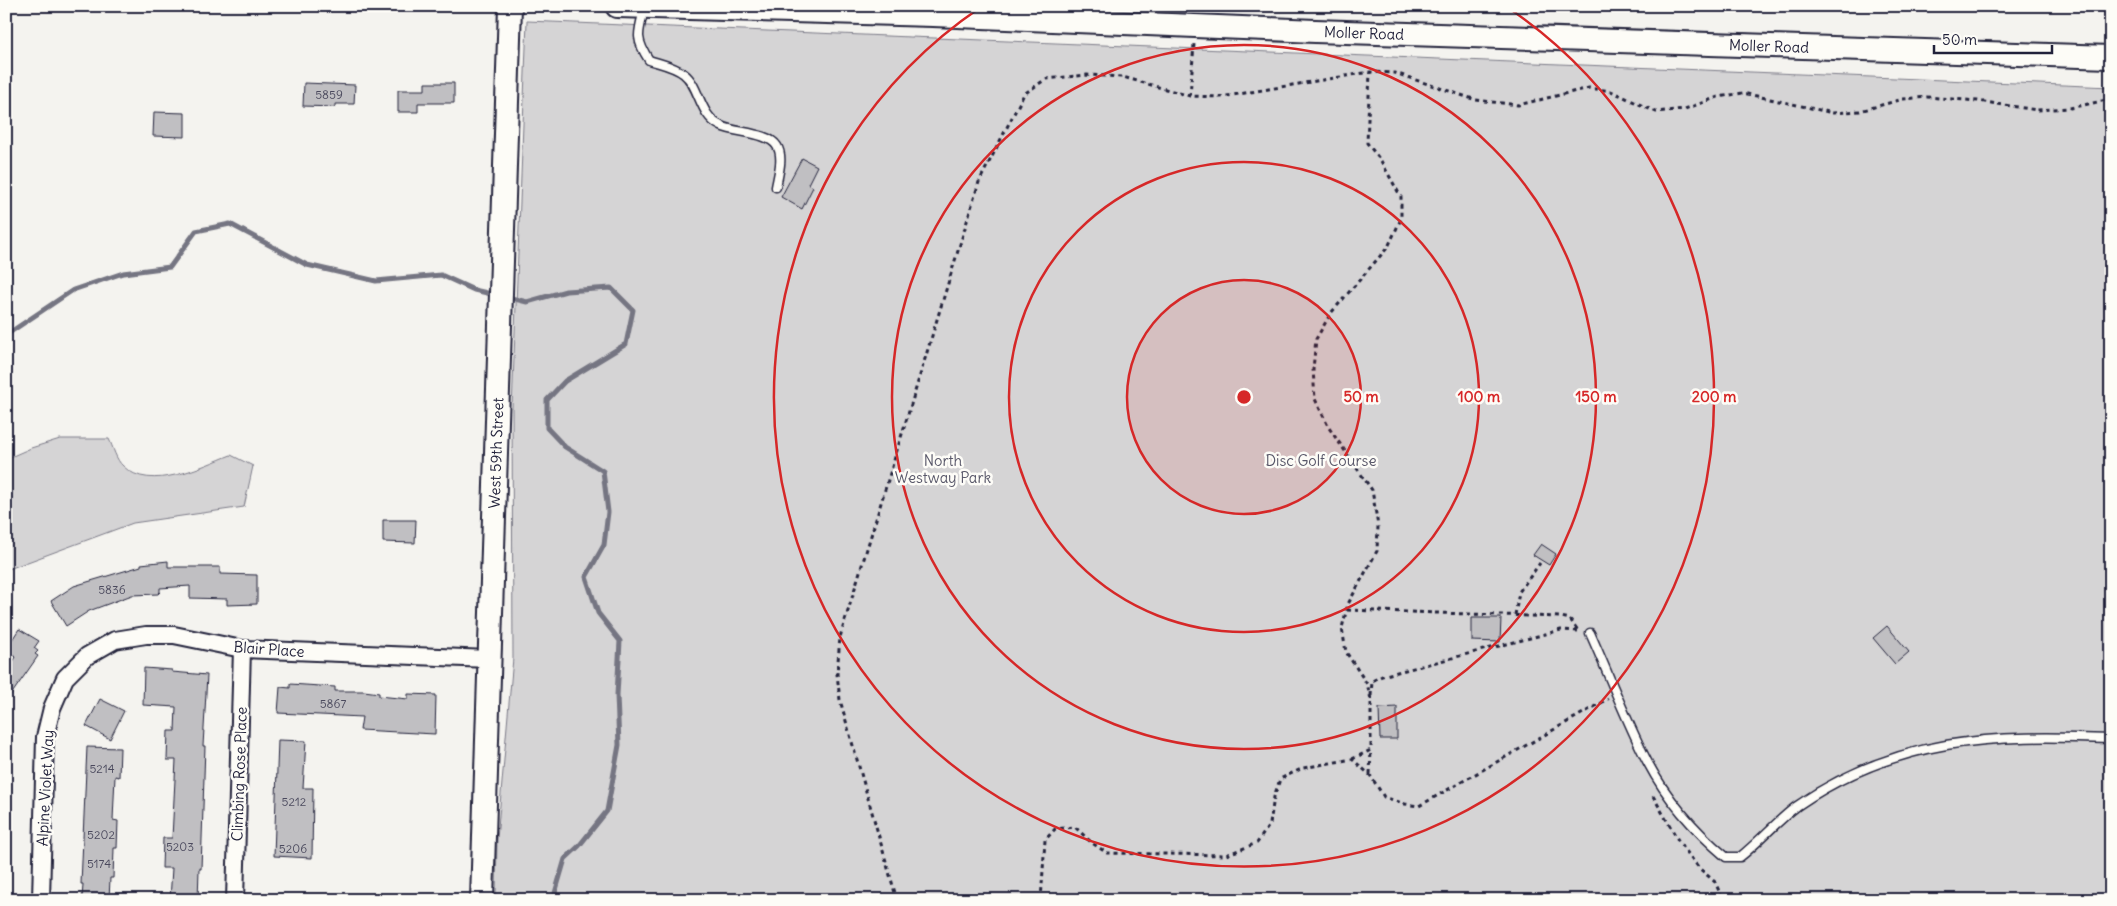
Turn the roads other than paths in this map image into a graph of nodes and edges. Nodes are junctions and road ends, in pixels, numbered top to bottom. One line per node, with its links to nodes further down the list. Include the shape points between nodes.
1 (510, 6): 8 (street, West 59th Street)
2 (620, 6): 3 (street, Moller Road)
3 (645, 7): 4 (street, Moller Road); 5 (lane, via 638,34 639,44 649,60 686,74 708,116 720,126 769,139 777,146 781,157)
4 (2111, 58)
5 (776, 187)
6 (1590, 633): 10 (lane, via 1648,763 1694,826 1726,857 1740,857 1796,807 1839,780 1892,757 1979,739 2046,736)
7 (242, 649): 8 (street, Blair Place); 9 (street, Blair Place, via 174,636 146,635 115,640 87,656); 12 (street, Climbing Rose Place)
8 (489, 659): 13 (street, West 59th Street)
9 (65, 678): 11 (street, Alpine Violet Way, via 52,708 45,737)
10 (2111, 739)
11 (41, 900)
12 (235, 900)
13 (482, 900)

